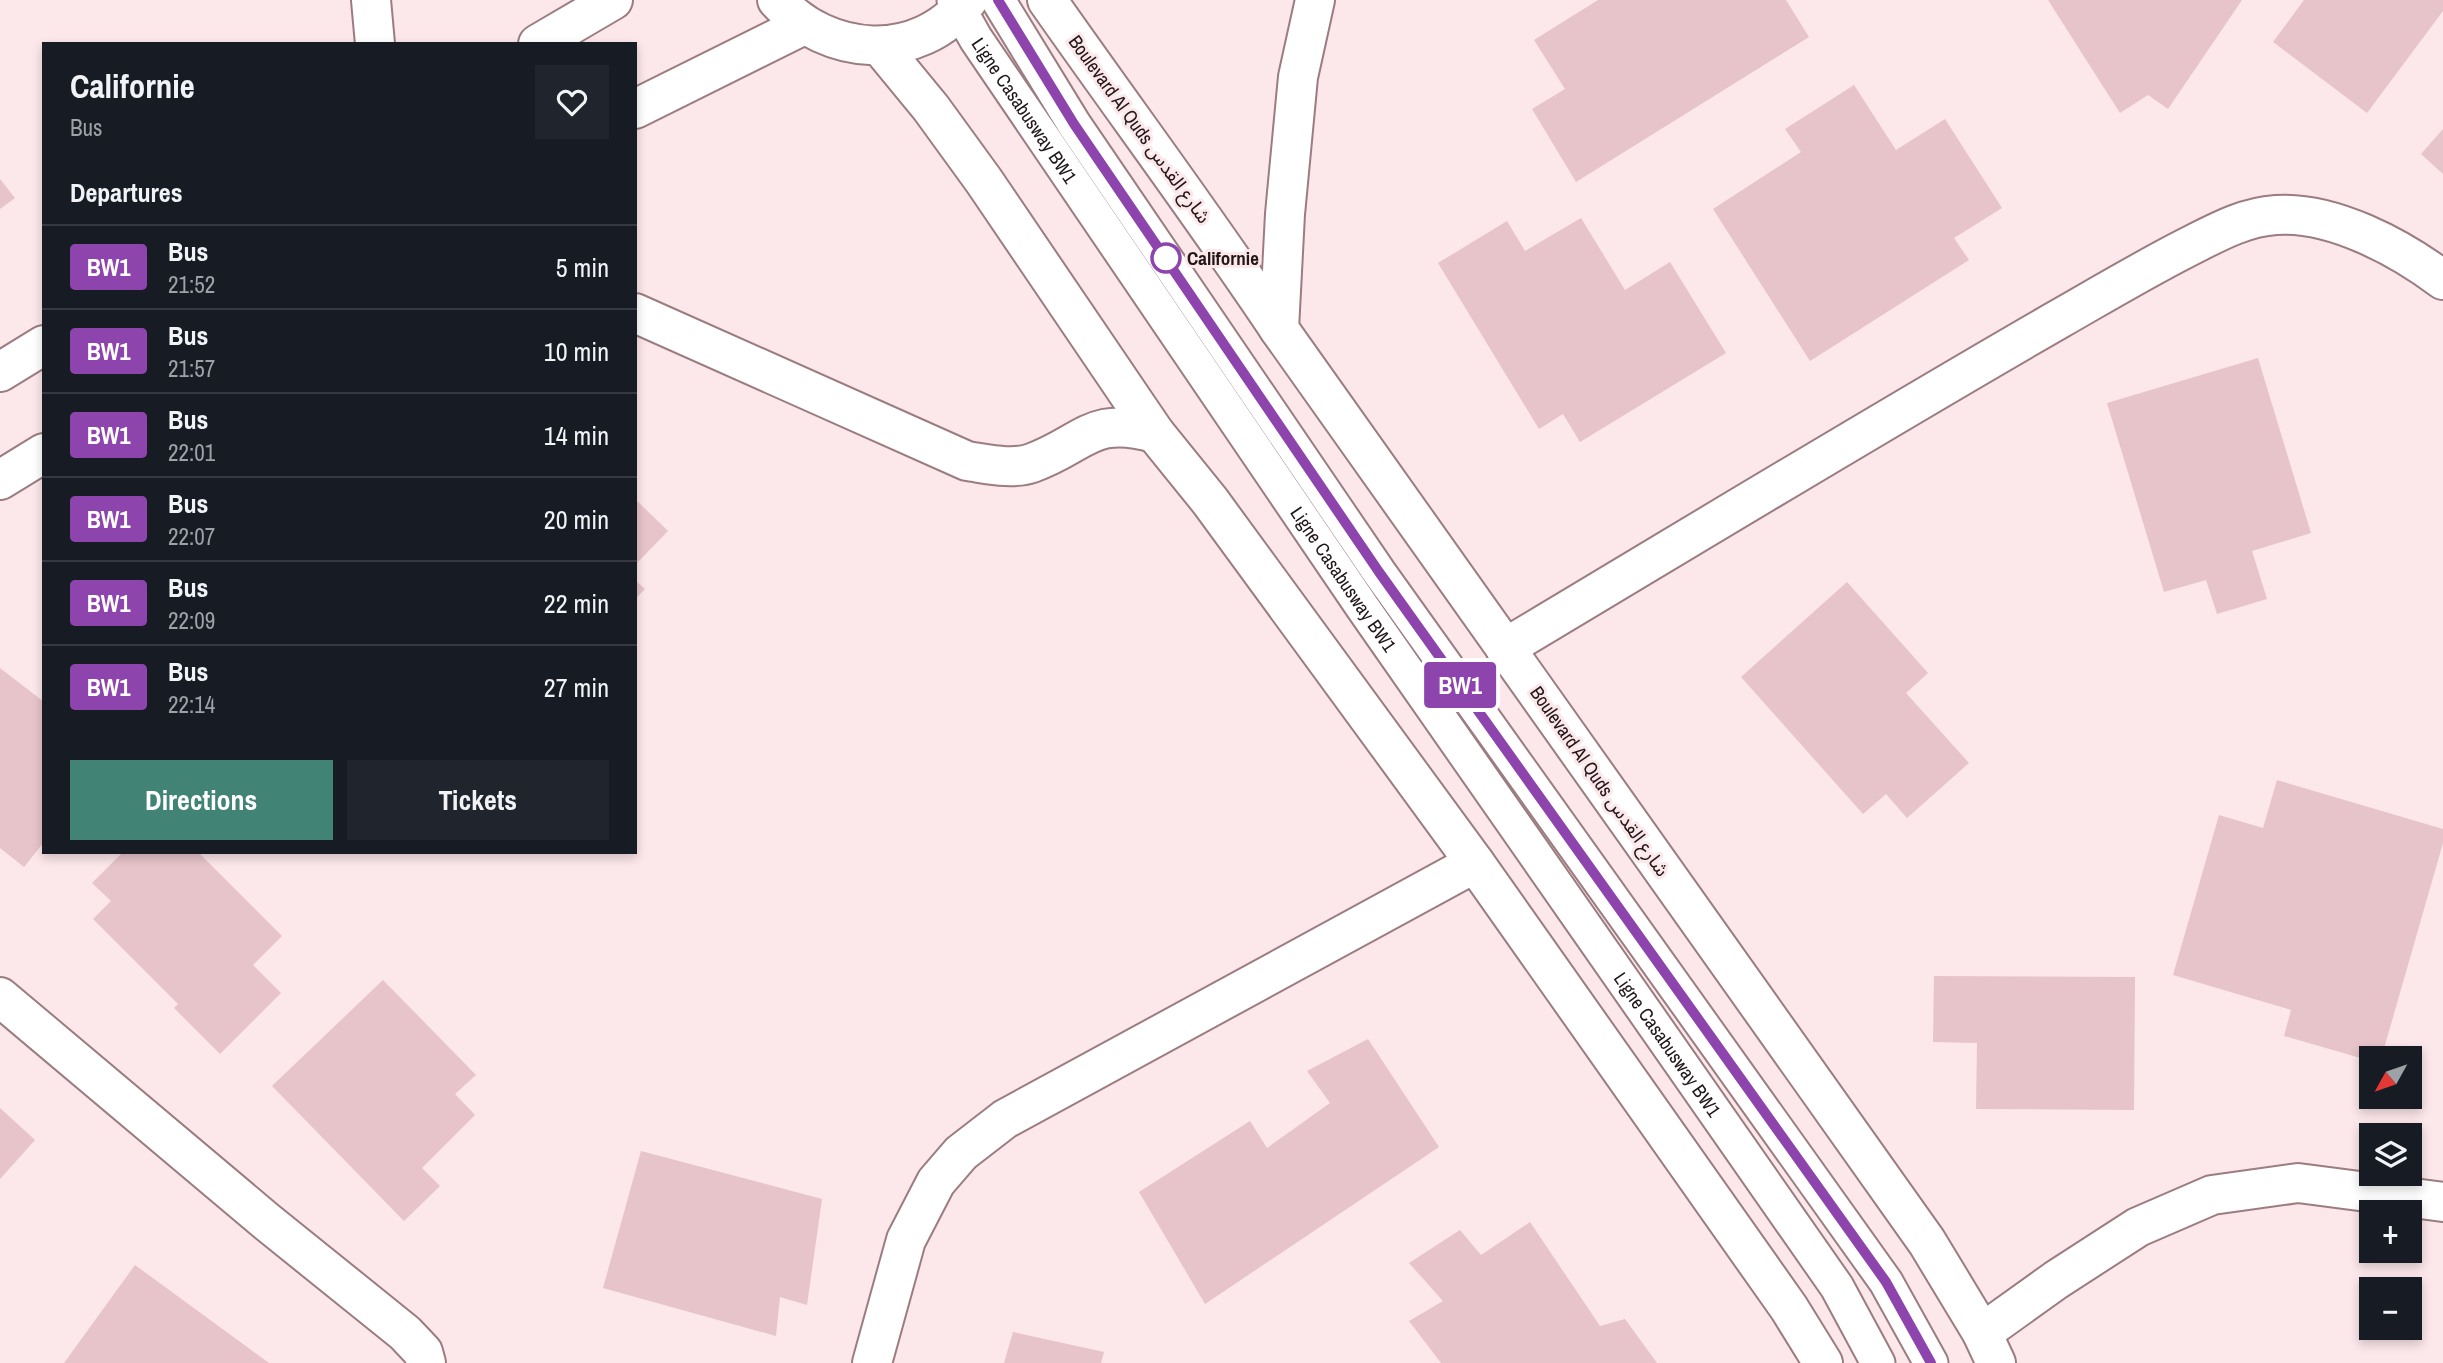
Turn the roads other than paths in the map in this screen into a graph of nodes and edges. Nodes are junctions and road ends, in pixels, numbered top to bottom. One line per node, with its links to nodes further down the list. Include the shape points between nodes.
1 (371, 0): 8 (main road)
2 (613, 0): 9 (main road)
3 (998, 0): 29 (lane, Ligne Casabusway BW1, via 1074,124 1379,572 1886,1282)
4 (1047, 0): 14 (main road, Boulevard Al Quds شارع القدس)
5 (1315, 0): 14 (main road, via 1298,77)
6 (961, 3): 10 (main road, via 937,28 909,41); 28 (lane, Ligne Casabusway BW1, via 976,39 1363,608 1837,1287)
7 (790, 13): 10 (main road, via 850,44); 11 (main road)
8 (375, 42)
9 (541, 42)
10 (880, 46): 17 (main road, via 976,170)
11 (637, 108)
12 (2443, 280): 20 (main road, via 2371,237 2316,219 2275,215 2228,226 1926,396)
13 (637, 314): 17 (main road, via 967,461 1031,464 1108,427)
14 (1279, 329): 20 (main road, Boulevard Al Quds شارع القدس)
15 (42, 346): 16 (main road)
16 (0, 372)
17 (1155, 433): 21 (main road, via 1210,501)
18 (42, 454): 19 (main road)
19 (0, 480)
20 (1505, 648): 24 (main road, Boulevard Al Quds شارع القدس, via 1927,1242)
21 (1475, 863): 26 (main road, via 1005,1119 961,1153 936,1182 906,1240); 27 (main road, via 1789,1308)
22 (0, 997): 25 (main road, via 405,1333 423,1352)
23 (2443, 1202): 24 (main road, via 2298,1183 2212,1195 2138,1227 2056,1280)
24 (1989, 1348)
25 (426, 1363)
26 (872, 1363)
27 (1822, 1363)
28 (1878, 1363)
29 (1931, 1363)

